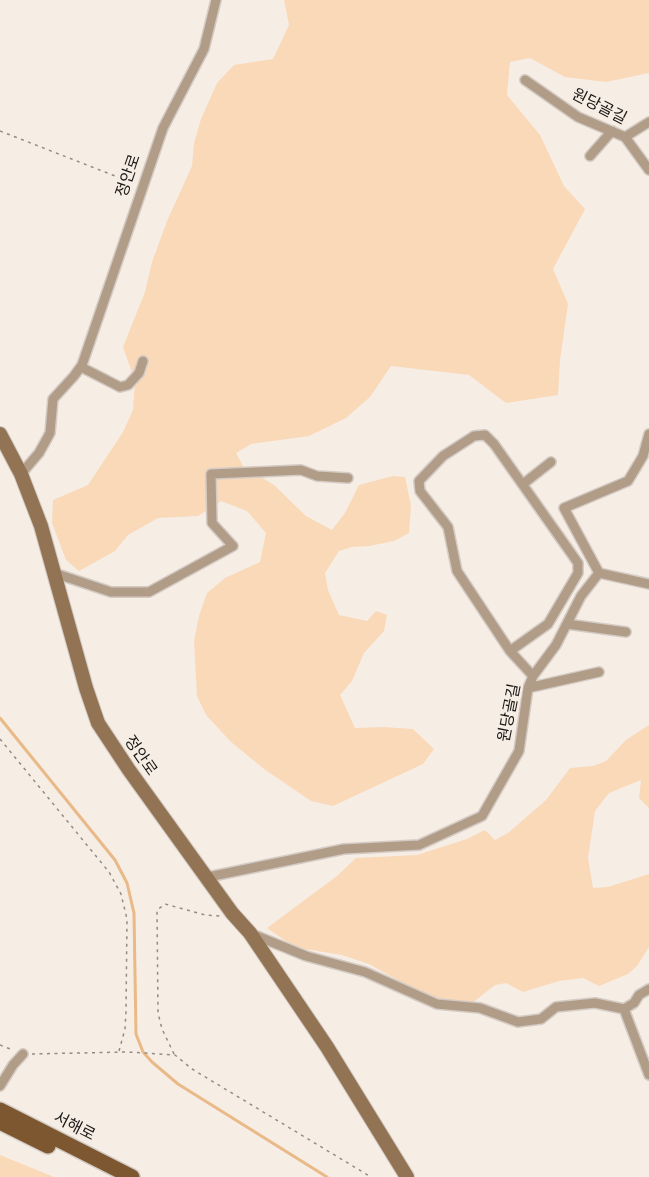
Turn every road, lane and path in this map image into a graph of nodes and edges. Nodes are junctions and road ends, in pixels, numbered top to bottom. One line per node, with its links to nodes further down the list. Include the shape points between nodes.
1 (216, 0): 9 (street, 정안로, via 204,49 163,128)
2 (525, 80): 5 (street, 원당골길, via 578,117)
3 (649, 122): 6 (street)
4 (0, 131): 9 (path)
5 (612, 131): 6 (street, 원당골길); 7 (street)
6 (625, 136): 8 (street, 원당골길)
7 (590, 156)
8 (649, 170)
9 (143, 187): 11 (street, 정안로)
10 (143, 361): 11 (street, via 139,373 128,385 120,387)
11 (81, 367): 15 (street, 정안로, via 53,399 50,433)
12 (0, 434): 15 (street, 정안로)
13 (649, 434): 19 (street, via 643,456 628,481 564,508)
14 (552, 462): 17 (street)
15 (21, 474): 18 (street, 정안로)
16 (348, 478): 18 (street, via 317,476 301,470 211,474 212,523 234,546 149,592 111,592)
17 (523, 484): 23 (street, via 578,563 578,573 548,624); 23 (street, via 485,435 474,436 444,456 419,481 420,491 448,527 457,572)
18 (54, 573): 28 (street, 정안로, via 98,723)
19 (599, 573): 20 (street); 21 (street, 원당골길, via 581,596)
20 (649, 584)
21 (567, 624): 22 (street); 25 (street, 원당골길)
22 (626, 632)
23 (510, 651): 25 (street)
24 (599, 672): 26 (street)
25 (533, 676): 26 (street, 원당골길)
26 (528, 688): 28 (street, 원당골길, via 519,751 482,816 419,845 344,849)
27 (0, 740): 34 (path, via 109,872 121,894 127,919 126,1011)
28 (207, 877): 29 (street, 정안로)
29 (232, 913): 30 (street, 정안로); 36 (path, via 224,917 205,915 165,904 157,910 158,1013)
30 (250, 933): 32 (street, 정안로, via 306,956 365,972 437,1004 480,1008 518,1022 541,1019 556,1007 595,1003); 44 (street, 정안로, via 327,1047)
31 (649, 989): 32 (street)
32 (624, 1009): 37 (street)
33 (0, 1045): 35 (path)
34 (118, 1052): 35 (path); 36 (path)
35 (23, 1054): 38 (street)
36 (175, 1055): 43 (path)
37 (649, 1075)
38 (0, 1086)
39 (0, 1110): 42 (main road, 서해로)
40 (0, 1122): 41 (main road, 서해로)
41 (110, 1177)
42 (132, 1177)
43 (370, 1177)
44 (407, 1177)

